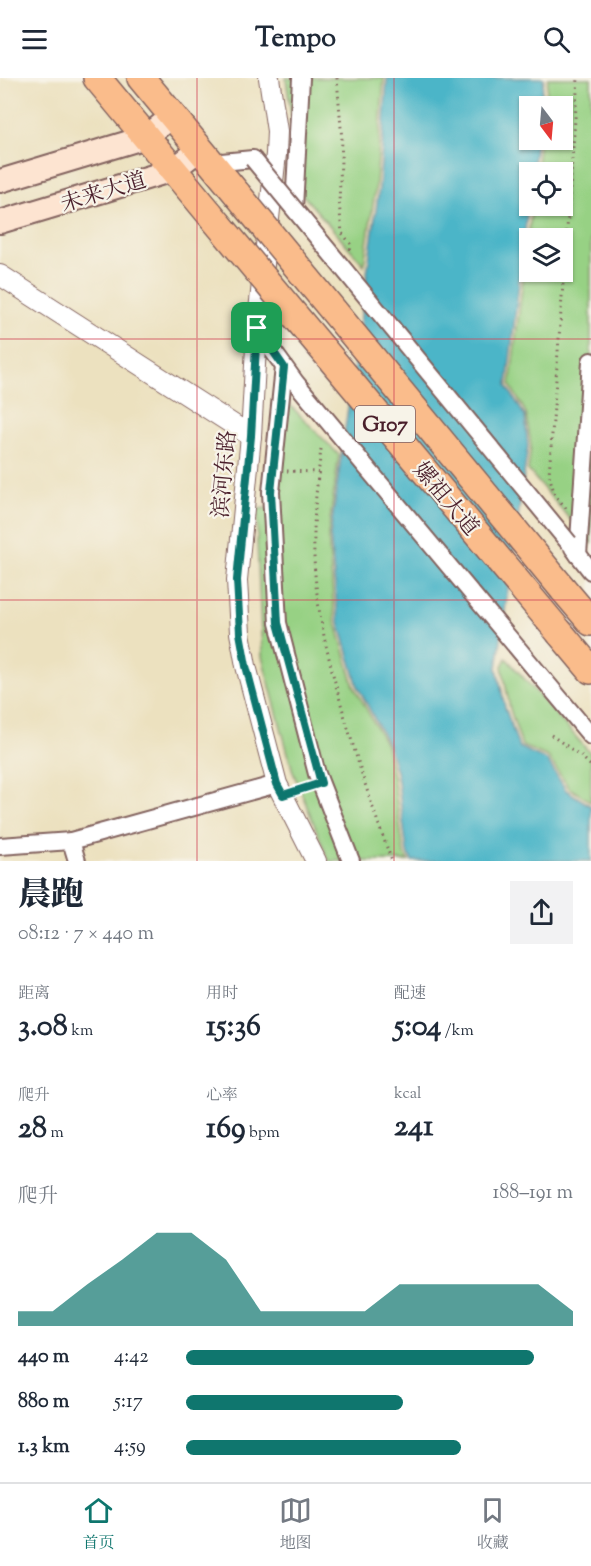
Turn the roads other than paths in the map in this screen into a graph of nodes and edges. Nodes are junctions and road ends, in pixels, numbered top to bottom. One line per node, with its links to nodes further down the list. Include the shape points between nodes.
1 (97, 78): 6 (highway, 嫘祖大道 / G107)
2 (141, 78): 5 (highway, 嫘祖大道 / G107)
3 (269, 78): 13 (street, 滨河东路, via 277,131 276,154)
4 (301, 78): 10 (street)
5 (172, 116): 6 (main road, 未来大道); 7 (highway, 嫘祖大道 / G107)
6 (146, 137): 8 (highway, 嫘祖大道 / G107); 9 (main road, 未来大道)
7 (206, 156): 8 (main road, 未来大道); 10 (street, bridge, via 253,159); 19 (highway, 嫘祖大道 / G107, bridge)
8 (173, 170): 11 (main road, 未来大道); 20 (highway, 嫘祖大道 / G107, bridge)
9 (0, 181)
10 (294, 208): 17 (street, bridge)
11 (0, 222)
12 (0, 275): 16 (street)
13 (257, 328): 15 (street); 16 (street, 滨河东路)
14 (591, 361): 17 (street)
15 (284, 367): 21 (street); 27 (street, via 271,492 278,623 318,774)
16 (251, 436): 22 (street, 滨河东路, via 237,580 240,633)
17 (575, 544): 18 (street)
18 (591, 571)
19 (591, 622)
20 (591, 670)
21 (591, 736)
22 (277, 784): 23 (street); 26 (street, 滨河东路)
23 (71, 841): 24 (street); 25 (street)
24 (0, 846)
25 (77, 861)
26 (316, 861)
27 (351, 861)

